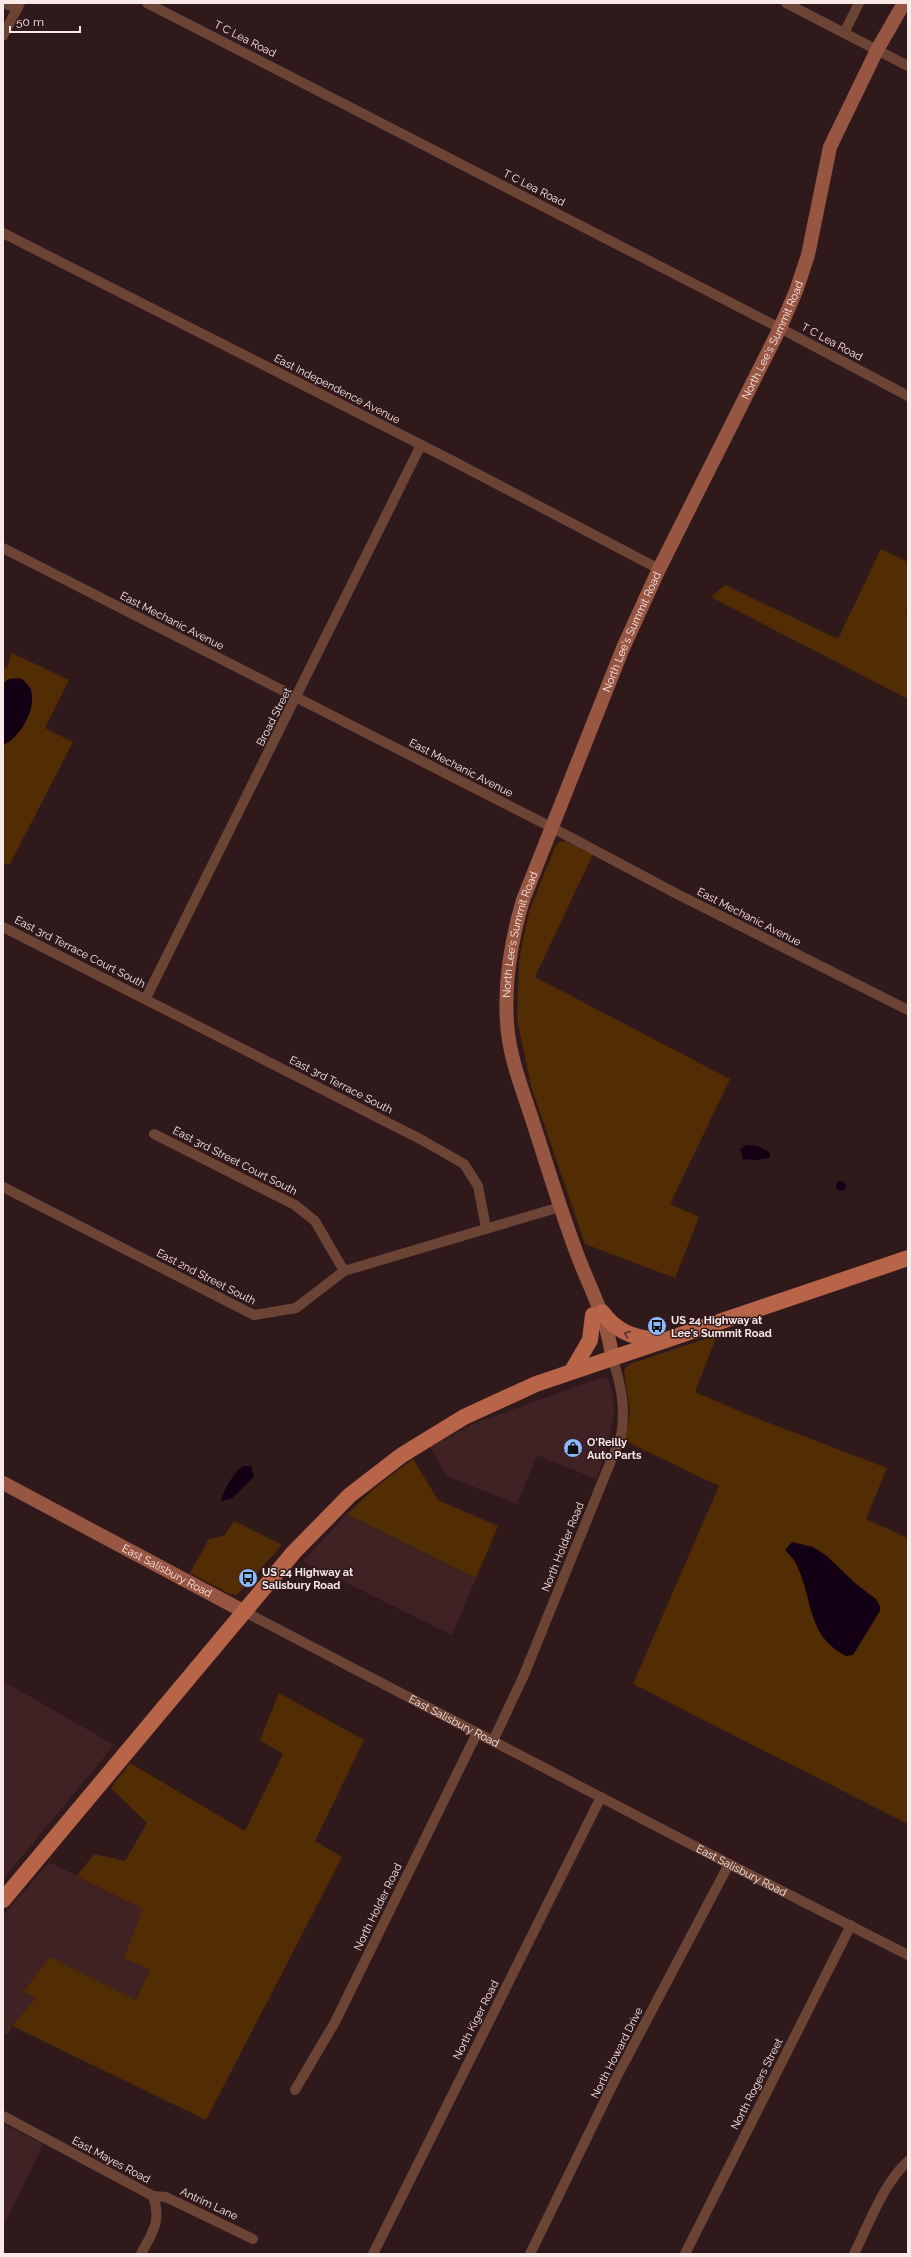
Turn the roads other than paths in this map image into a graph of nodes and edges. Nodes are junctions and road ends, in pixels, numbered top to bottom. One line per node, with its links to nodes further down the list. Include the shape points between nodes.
1 (4, 3): 6 (street)
2 (147, 3): 12 (street, T C Lea Road)
3 (786, 3): 7 (street)
4 (859, 3): 7 (street)
5 (904, 3): 9 (main road, North Lee's Summit Road)
6 (18, 6): 8 (street)
7 (844, 33): 9 (street)
8 (3, 36)
9 (877, 50): 10 (street); 12 (main road, North Lee's Summit Road, via 830,147 808,255)
10 (908, 66)
11 (3, 233): 14 (street, East Independence Avenue)
12 (780, 328): 13 (street, T C Lea Road); 16 (main road, North Lee's Summit Road)
13 (908, 396)
14 (421, 445): 16 (street, East Independence Avenue); 17 (street, Broad Street)
15 (3, 548): 17 (street, East Mechanic Avenue)
16 (659, 570): 18 (main road, North Lee's Summit Road, via 622,648)
17 (297, 697): 18 (street, East Mechanic Avenue); 20 (street, Broad Street)
18 (551, 827): 21 (street, East Mechanic Avenue); 24 (main road, North Lee's Summit Road, via 522,900 512,937 506,980 507,1024 512,1055)
19 (3, 927): 20 (street, East 3rd Terrace Court South)
20 (146, 998): 25 (street, East 3rd Terrace South, via 464,1164 478,1186)
21 (908, 1010)
22 (154, 1134): 27 (street, East 3rd Street Court South, via 295,1205 315,1221)
23 (3, 1187): 27 (street, East 2nd Street South, via 254,1316 296,1308)
24 (560, 1207): 25 (street, East 2nd Street South); 28 (main road, North Lee's Summit Road, via 588,1284 598,1301)
25 (486, 1228): 27 (street, East 2nd Street South)
26 (908, 1258): 29 (main road)
27 (344, 1271)
28 (597, 1314): 29 (main road, one-way to 28, via 627,1335); 30 (main road, North Lee's Summit Road, via 604,1345); 31 (main road, via 590,1340)
29 (660, 1341): 30 (main road)
30 (612, 1357): 31 (main road); 35 (street, North Holder Road, via 624,1402 621,1436 524,1675)
31 (572, 1371): 33 (main road, via 490,1403 388,1464 323,1521)
32 (3, 1483): 33 (main road, East Salisbury Road)
33 (243, 1611): 34 (street, East Salisbury Road); 38 (main road)
34 (477, 1733): 35 (street, East Salisbury Road); 41 (street, North Holder Road, via 335,2022)
35 (493, 1741): 36 (street, East Salisbury Road)
36 (601, 1797): 37 (street, East Salisbury Road); 47 (street, North Kiger Road)
37 (729, 1864): 39 (street, East Salisbury Road); 48 (street, North Howard Drive, via 613,2084)
38 (3, 1900)
39 (851, 1925): 40 (street, East Salisbury Road); 49 (street, North Rogers Street)
40 (908, 1955)
41 (295, 2090)
42 (3, 2116): 44 (street, East Mayes Road)
43 (908, 2161): 50 (street, via 885,2192)
44 (153, 2196): 45 (street, Antrim Lane, via 166,2197); 46 (street, East Mayes Road, via 157,2206 157,2219)
45 (253, 2239)
46 (141, 2254)
47 (373, 2254)
48 (530, 2254)
49 (685, 2254)
50 (854, 2254)

